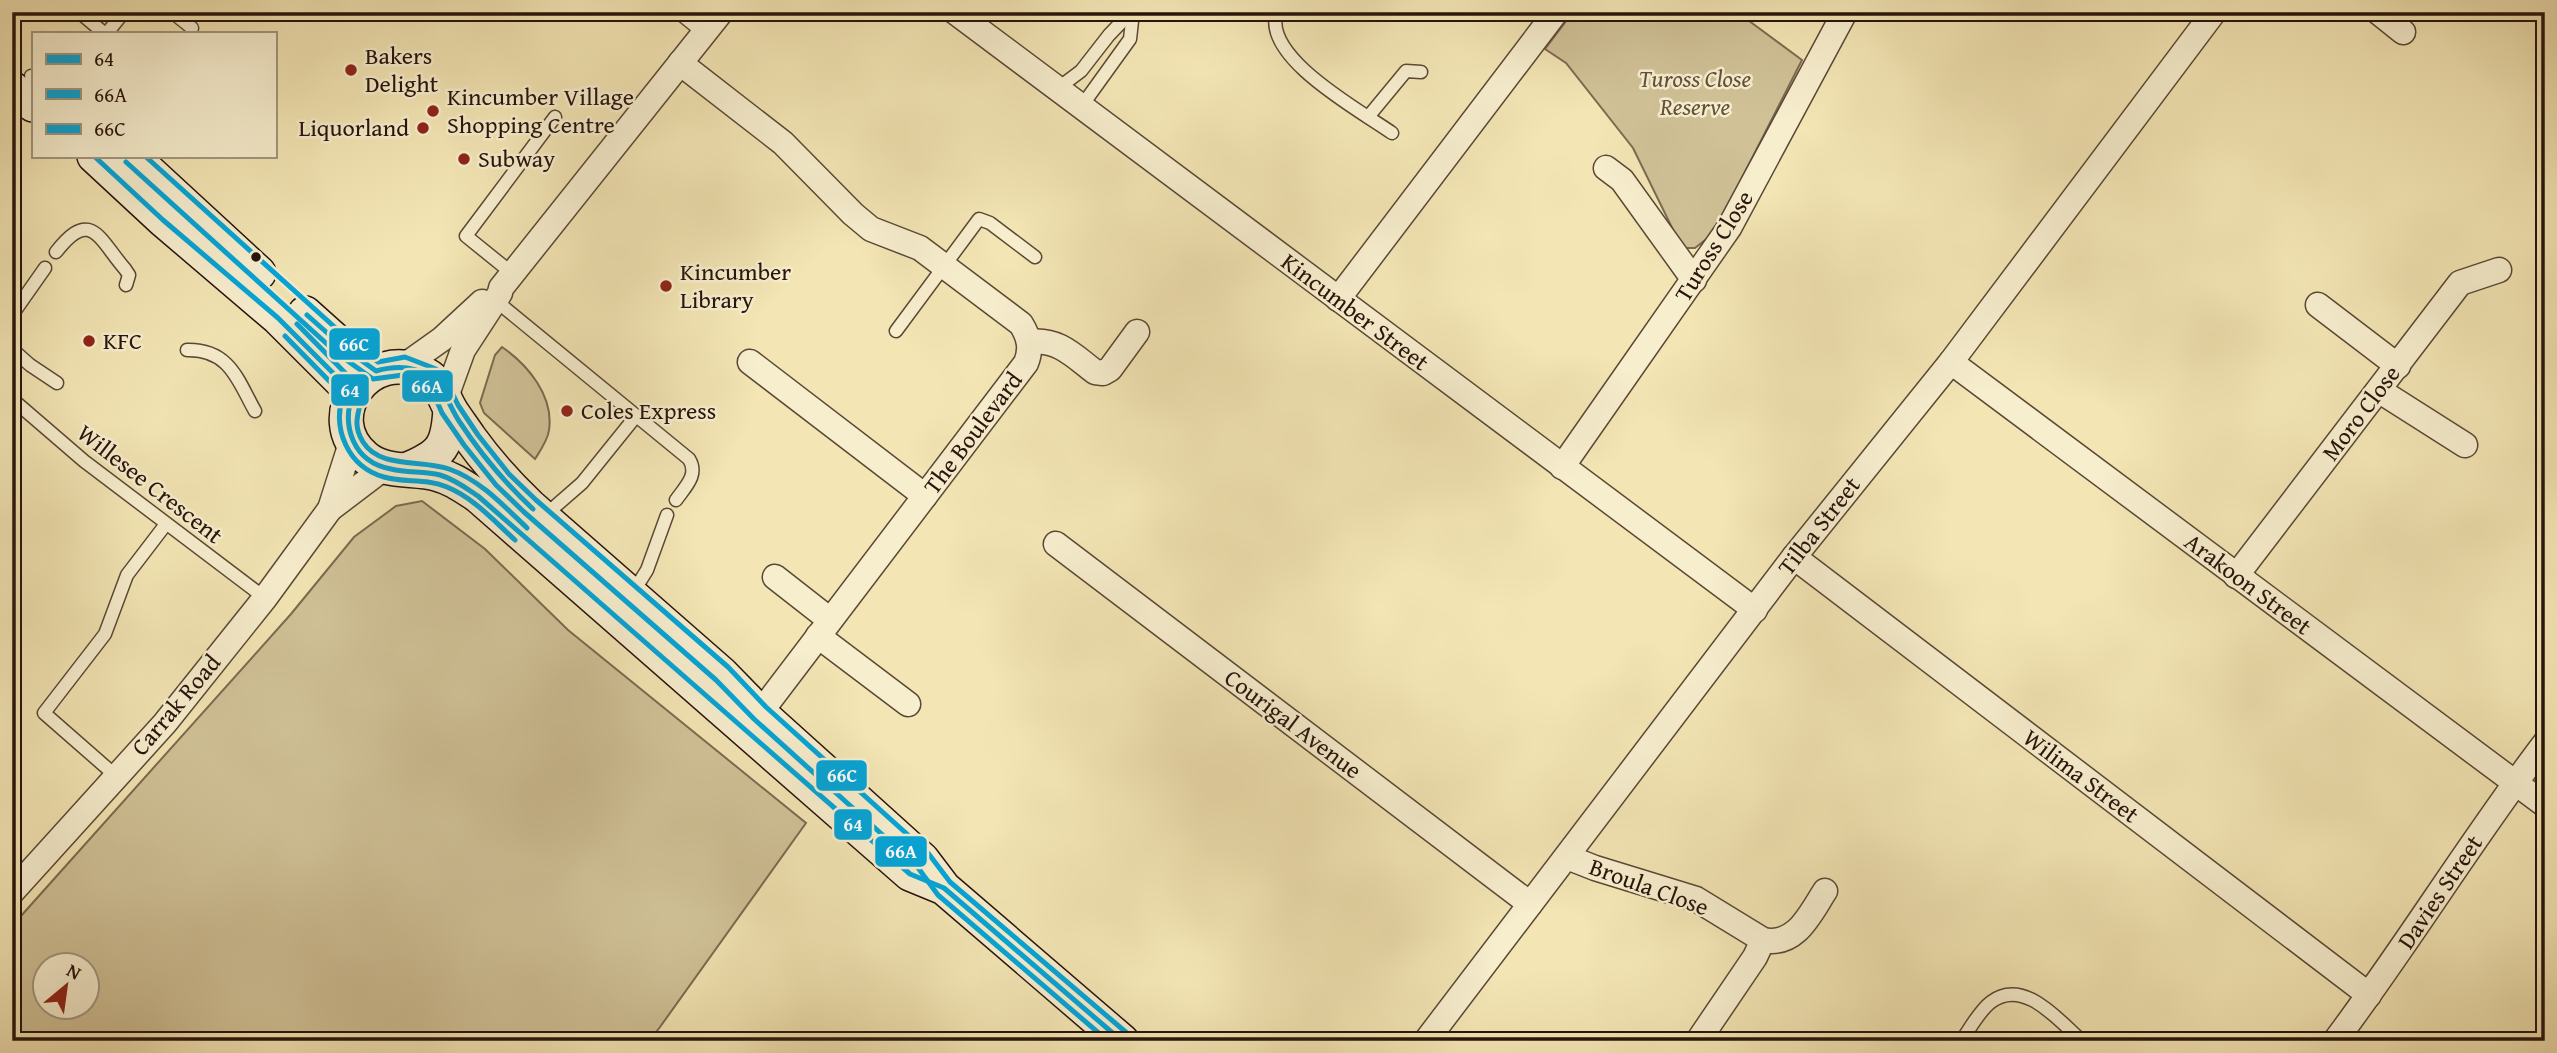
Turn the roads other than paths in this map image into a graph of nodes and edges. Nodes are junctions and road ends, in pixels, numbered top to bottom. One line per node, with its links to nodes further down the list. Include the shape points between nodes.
1 (79, 12): 14 (lane)
2 (124, 12): 15 (lane)
3 (172, 12): 13 (lane)
4 (678, 12): 17 (lane)
5 (721, 12): 17 (street)
6 (955, 12): 20 (street, Kincumber Street)
7 (1132, 12): 20 (lane, via 1081,71); 21 (lane, via 1130,38)
8 (1277, 12): 23 (lane, via 1274,20 1282,47 1302,70)
9 (1556, 12): 36 (street)
10 (1845, 12): 33 (street, Tuross Close, via 1729,228)
11 (2214, 12): 45 (street, Tilba Street)
12 (2378, 12): 16 (street)
13 (192, 28)
14 (105, 32)
15 (107, 32)
16 (2403, 32)
17 (704, 33): 18 (street)
18 (680, 63): 30 (street, The Boulevard, via 783,143 871,229 920,248); 35 (street)
19 (1421, 72): 23 (lane, via 1406,71)
20 (1056, 89): 21 (street, Kincumber Street)
21 (1081, 107): 36 (street, Kincumber Street)
22 (555, 117): 35 (lane, via 466,236)
23 (1368, 117): 24 (lane)
24 (1392, 133)
25 (96, 158): 47 (main road, via 278,318)
26 (134, 158): 47 (main road)
27 (1606, 169): 33 (street, via 1622,180)
28 (56, 252): 34 (lane, via 79,229 95,232 129,275)
29 (1035, 257): 30 (lane, via 979,219)
30 (945, 266): 39 (lane); 41 (street, The Boulevard, via 1021,324)
31 (45, 268): 38 (lane)
32 (2499, 270): 46 (street, Moro Close, via 2460,283)
33 (1694, 280): 56 (street, Tuross Close)
34 (126, 285)
35 (503, 288): 47 (street, via 496,288 442,339); 51 (street, via 463,350); 53 (lane)
36 (1338, 299): 56 (street, Kincumber Street)
37 (2318, 305): 46 (street)
38 (12, 315)
39 (896, 331)
40 (1137, 332): 41 (street, via 1103,373 1056,343)
41 (1030, 342): 58 (street, The Boulevard, via 1026,363)
42 (12, 349): 48 (lane)
43 (187, 350): 52 (lane, via 210,353 231,369)
44 (750, 362): 58 (street)
45 (1951, 362): 65 (street, Tilba Street); 66 (street, Arakoon Street)
46 (2398, 366): 49 (street, Moro Close)
47 (378, 377): 51 (main road, via 430,376); 54 (main road, via 347,416)
48 (57, 383)
49 (2379, 390): 55 (street); 66 (street, Moro Close)
50 (12, 400): 63 (lane, Willesee Crescent)
51 (448, 403): 57 (main road, via 449,433 444,443 429,460); 62 (main road, via 503,480)
52 (255, 411)
53 (636, 416): 59 (lane, via 692,463 693,476); 62 (lane, via 582,482)
54 (352, 440): 57 (main road, via 365,457); 60 (street, Carrak Road)
55 (2465, 445)
56 (1562, 467): 70 (street, Kincumber Street)
57 (396, 469): 60 (street, Carrak Road); 79 (main road, via 437,474 478,496 909,874)
58 (925, 496): 71 (street, The Boulevard)
59 (676, 500)
60 (330, 509): 69 (street, Carrak Road)
61 (667, 515): 68 (lane, via 647,570)
62 (543, 517): 68 (main road)
63 (166, 524): 69 (lane, Willesee Crescent); 75 (lane, via 127,575 105,634 44,713)
64 (1056, 544): 82 (street, Courigal Avenue)
65 (1794, 557): 70 (street, Tilba Street); 84 (street, Wilima Street)
66 (2236, 576): 76 (street, Arakoon Street)
67 (775, 577): 71 (street)
68 (631, 595): 73 (main road)
69 (265, 598): 75 (street, Carrak Road, via 165,723)
70 (1755, 610): 78 (street, Tilba Street)
71 (824, 628): 72 (street); 73 (street, The Boulevard)
72 (908, 704)
73 (760, 713): 79 (main road, via 922,859)
74 (2545, 743): 76 (street, Davies Street)
75 (116, 776): 81 (street, Carrak Road)
76 (2515, 782): 77 (street, Arakoon Street); 84 (street, Davies Street)
77 (2545, 805)
78 (1567, 857): 82 (street, Tilba Street); 83 (street, Broula Close, via 1696,899)
79 (944, 888): 85 (main road)
80 (1825, 891): 83 (street, via 1796,933 1773,942)
81 (12, 892)
82 (1530, 904): 86 (street, Tilba Street)
83 (1763, 940): 87 (street)
84 (2369, 995): 90 (street, Davies Street)
85 (1122, 1041)
86 (1426, 1041)
87 (1698, 1041)
88 (1961, 1041): 89 (lane, via 1989,1003 2005,993 2031,997)
89 (2082, 1041)
90 (2334, 1041)

